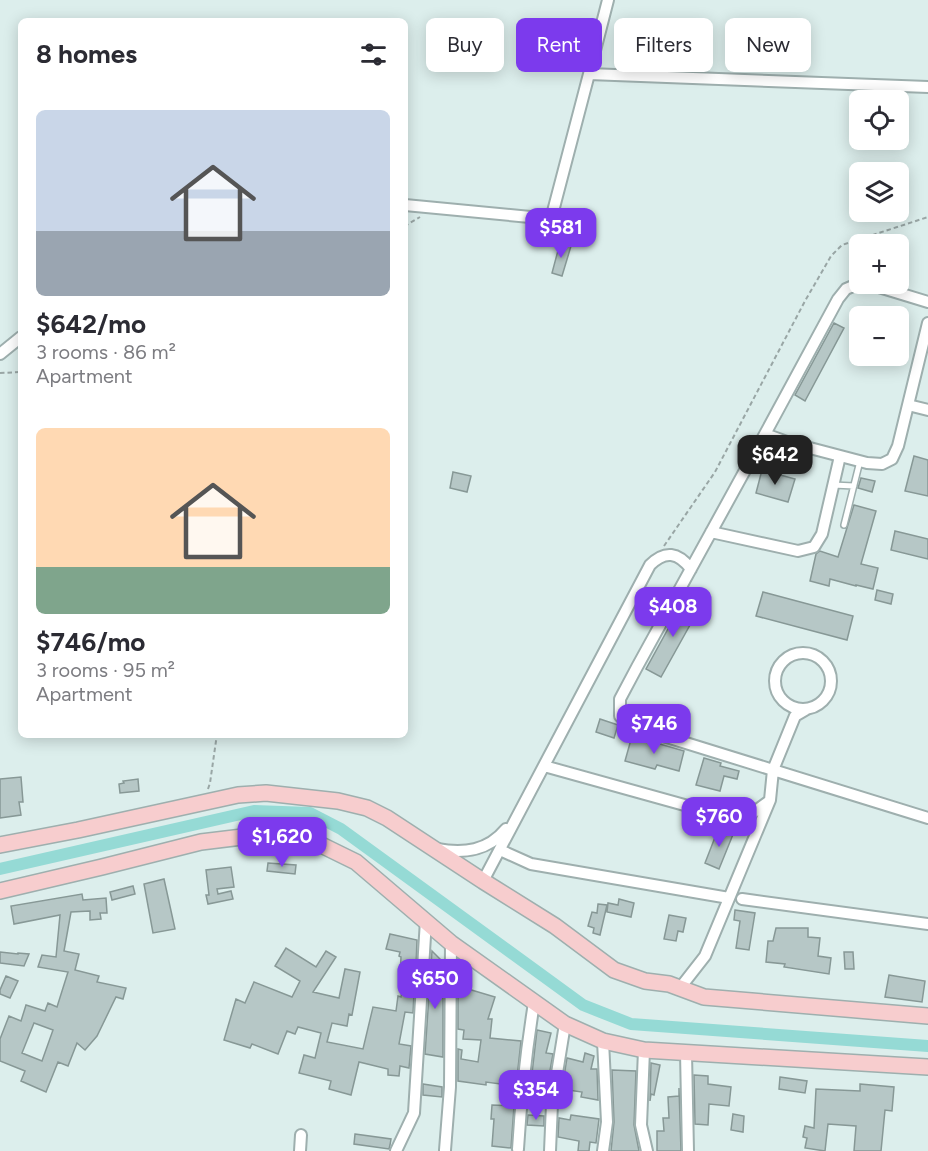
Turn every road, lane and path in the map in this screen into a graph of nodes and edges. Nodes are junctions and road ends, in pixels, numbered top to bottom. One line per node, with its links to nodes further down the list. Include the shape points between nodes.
1 (608, 0): 2 (street)
2 (589, 74): 3 (street); 4 (street, via 551,219)
3 (928, 87)
4 (408, 206)
5 (928, 218): 24 (path, via 842,245 831,256 716,472 662,549)
6 (849, 288): 17 (street, via 838,299)
7 (901, 294): 8 (street)
8 (907, 296): 9 (street); 10 (street, via 927,310)
9 (928, 302)
10 (928, 321): 15 (street)
11 (18, 339): 12 (street)
12 (0, 354)
13 (18, 372): 14 (path)
14 (0, 373)
15 (908, 405): 16 (street); 19 (street, via 892,459 882,464)
16 (928, 410)
17 (765, 434): 18 (street); 23 (street)
18 (840, 456): 19 (street); 20 (street)
19 (860, 461): 21 (lane)
20 (833, 485): 21 (lane); 23 (street, via 822,534 814,547 798,551)
21 (854, 486): 22 (lane)
22 (844, 525)
23 (711, 532): 25 (street)
24 (664, 557): 25 (street, via 683,558); 30 (street, via 650,565)
25 (691, 569): 31 (street, via 620,699 620,716 631,726)
26 (786, 703): 27 (street); 27 (street, via 776,684 781,663 800,653 811,654 828,667 831,678 826,698); 28 (street)
27 (807, 709): 28 (street)
28 (795, 716): 31 (street)
29 (217, 738): 33 (path)
30 (544, 766): 32 (street, via 742,821); 34 (street)
31 (773, 770): 32 (street); 35 (street)
32 (770, 800): 41 (street)
33 (203, 803): 36 (street); 37 (street, via 266,793 338,801 367,808)
34 (518, 815): 37 (street, via 500,837 482,849); 38 (street)
35 (928, 818)
36 (0, 845)
37 (434, 849): 39 (street)
38 (500, 850): 39 (street); 41 (street, via 531,864)
39 (483, 881): 46 (street, via 555,926 614,970)
40 (0, 891): 43 (street, via 201,842 275,833 307,838 356,862)
41 (729, 898): 46 (street, via 705,956)
42 (742, 899): 44 (street)
43 (426, 920): 45 (street); 58 (street, via 414,1113)
44 (928, 924)
45 (451, 944): 47 (street); 56 (street, via 450,1087)
46 (680, 988): 48 (street, via 704,997)
47 (534, 1003): 49 (street); 55 (street, via 525,1056)
48 (928, 1016)
49 (565, 1024): 50 (street); 59 (street, via 552,1104)
50 (603, 1041): 51 (street); 60 (street, via 607,1122)
51 (644, 1050): 52 (street); 61 (street, via 641,1125)
52 (686, 1053): 53 (street); 62 (street)
53 (928, 1067)
54 (301, 1135): 57 (street)
55 (518, 1149)
56 (445, 1150)
57 (300, 1151)
58 (396, 1151)
59 (550, 1151)
60 (603, 1151)
61 (647, 1151)
62 (688, 1151)

